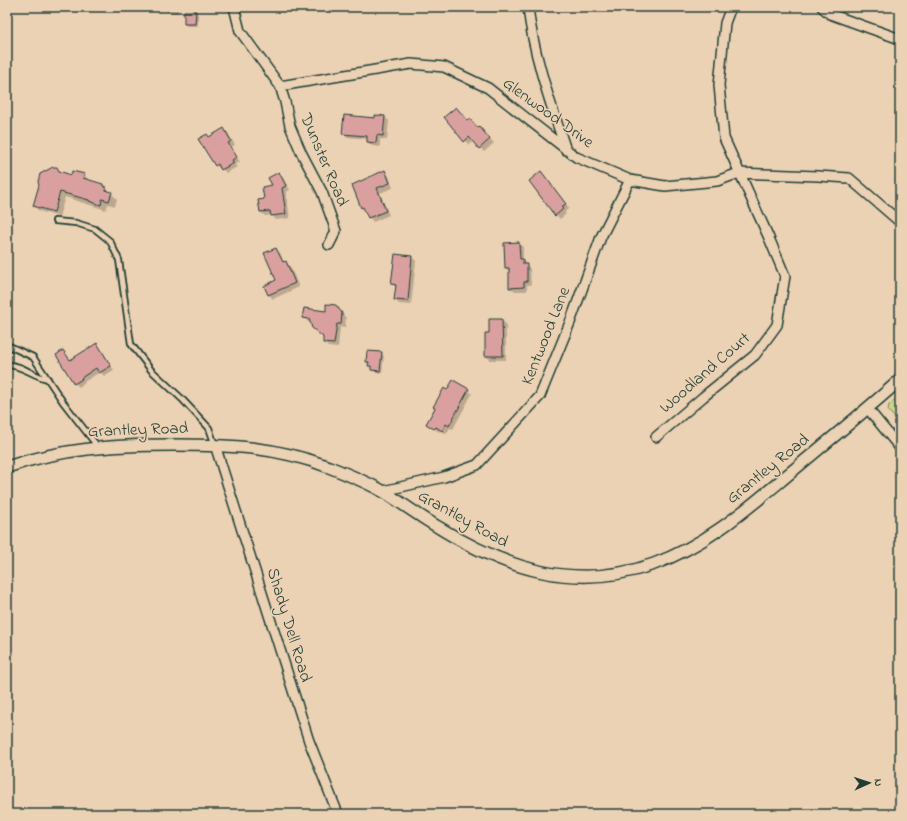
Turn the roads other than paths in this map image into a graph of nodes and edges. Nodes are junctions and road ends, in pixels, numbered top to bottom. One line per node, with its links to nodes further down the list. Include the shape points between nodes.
1 (234, 7): 6 (street, via 240,31)
2 (528, 7): 7 (street, via 542,72)
3 (731, 7): 8 (street, Woodland Court, via 725,23 719,85 724,138)
4 (822, 7): 5 (street, via 830,14)
5 (900, 39)
6 (280, 86): 7 (street, Glenwood Drive, via 411,64 444,67 488,88); 12 (street, Dunster Road, via 290,126 322,192 336,231)
7 (566, 150): 9 (street, Glenwood Drive, via 576,157)
8 (739, 173): 9 (street, Glenwood Drive, via 717,181 665,186); 11 (street, Glenwood Drive, via 849,178); 18 (street, Woodland Court, via 785,276 777,325 755,355)
9 (630, 180): 23 (street, Kentwood Lane, via 601,236 540,396 477,465 444,477)
10 (55, 221): 19 (lane, via 76,223 94,230 110,241 118,260 131,344 151,370 209,428)
11 (900, 222)
12 (329, 245)
13 (7, 345): 15 (lane, via 33,357)
14 (7, 365): 15 (lane, via 14,365 40,378)
15 (48, 379): 20 (lane)
16 (900, 380): 17 (street, Grantley Road)
17 (868, 409): 21 (street); 23 (street, Grantley Road, via 711,535 688,549 654,564 623,572 603,575 552,575 508,563 438,528)
18 (656, 437)
19 (215, 445): 20 (street, Grantley Road); 23 (street, Grantley Road, via 269,449 304,458); 24 (street, Shady Dell Road, via 309,741)
20 (98, 447): 22 (street, Grantley Road, via 42,457)
21 (900, 448)
22 (7, 467)
23 (383, 491)
24 (338, 814)

